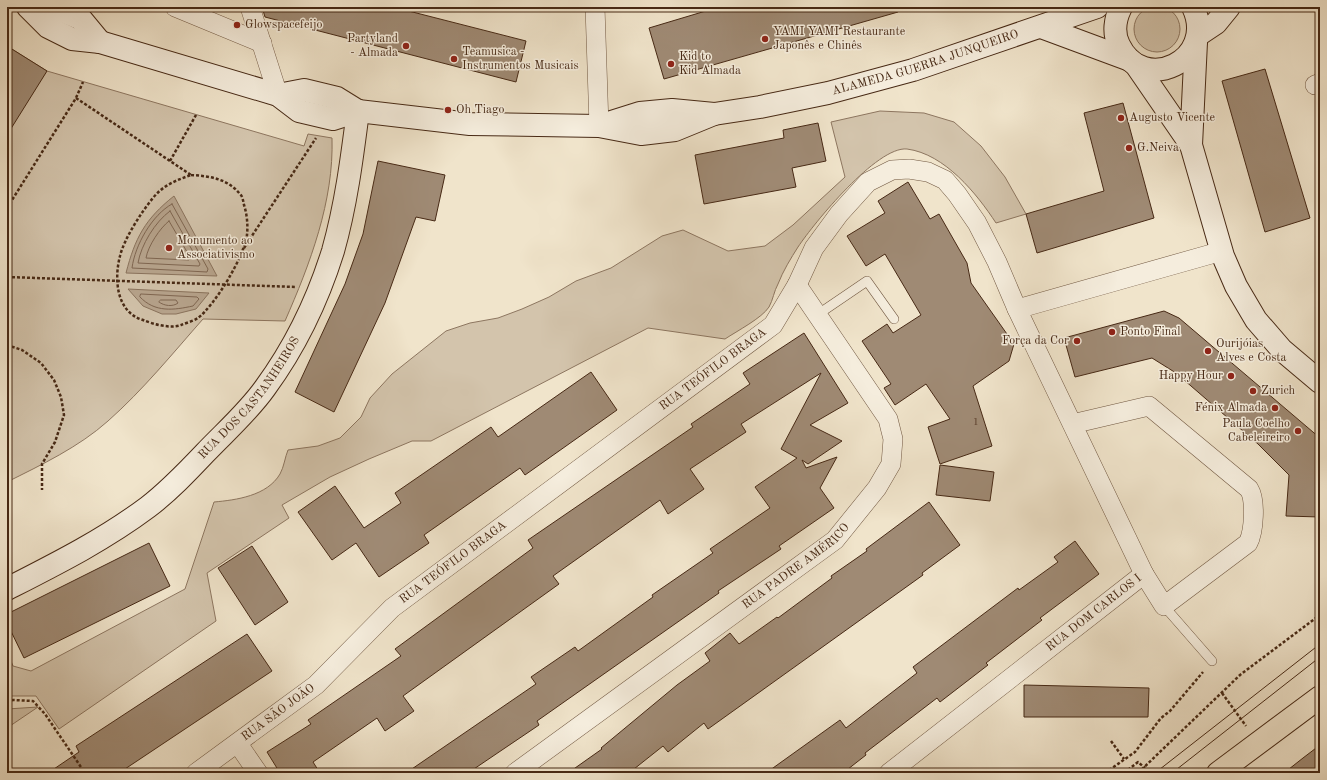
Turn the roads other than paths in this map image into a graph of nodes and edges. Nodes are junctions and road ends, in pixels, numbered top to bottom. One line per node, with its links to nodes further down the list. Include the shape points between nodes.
1 (28, 7): 12 (street, ALAMEDA GUERRA JUNQUEIRO, via 48,27 72,39)
2 (53, 7): 12 (street, via 81,19)
3 (175, 7): 13 (street)
4 (250, 7): 13 (street)
5 (595, 7): 17 (street)
6 (1098, 7): 10 (street, ALAMEDA GUERRA JUNQUEIRO)
7 (1121, 7): 14 (street, via 1116,21 1116,36 1121,49)
8 (1193, 7): 11 (street, via 1198,21)
9 (1229, 7): 11 (street, via 1216,23)
10 (1041, 27): 14 (street); 17 (street, ALAMEDA GUERRA JUNQUEIRO, via 913,70 850,88 714,114 675,130 641,134)
11 (1197, 39): 14 (street, via 1184,60 1171,67 1150,70); 18 (street)
12 (100, 42): 15 (street, ALAMEDA GUERRA JUNQUEIRO)
13 (262, 43): 15 (street)
14 (1133, 63): 18 (street)
15 (278, 95): 16 (street, ALAMEDA GUERRA JUNQUEIRO, via 304,90 337,98); 16 (street, ALAMEDA GUERRA JUNQUEIRO, via 299,111 333,119)
16 (358, 111): 17 (street, ALAMEDA GUERRA JUNQUEIRO, via 470,124); 27 (street, RUA DOS CASTANHEIROS, via 341,221 322,280 297,336 264,389 166,493 82,551)
17 (599, 126)
18 (1191, 145): 19 (street)
19 (1222, 251): 21 (street); 24 (street, via 1236,286 1256,320 1282,350)
20 (797, 285): 21 (street, RUA TEÓFILO BRAGA, via 814,248 839,214 868,182 892,170 928,172 945,180 977,223); 22 (street, RUA PADRE AMÉRICO); 29 (street, RUA TEÓFILO BRAGA, via 773,325 392,608)
21 (1017, 309): 25 (street, RUA DOM CARLOS I)
22 (817, 315): 23 (lane, via 867,281); 35 (street, RUA PADRE AMÉRICO, via 888,419 893,439 891,464 877,488 835,540)
23 (894, 319)
24 (1320, 382)
25 (1072, 424): 26 (street, RUA DOM CARLOS I); 28 (street, via 1149,406 1251,492 1252,532 1248,543)
26 (1144, 574): 28 (street); 36 (street, RUA DOM CARLOS I)
27 (7, 589)
28 (1164, 606): 30 (lane)
29 (355, 646): 32 (street, RUA SÃO JOÃO, via 316,685)
30 (1212, 662)
31 (1320, 697): 37 (main road)
32 (238, 744): 33 (street, RUA SÃO JOÃO); 34 (street)
33 (196, 773)
34 (258, 773)
35 (515, 773)
36 (889, 773)
37 (1218, 773)

